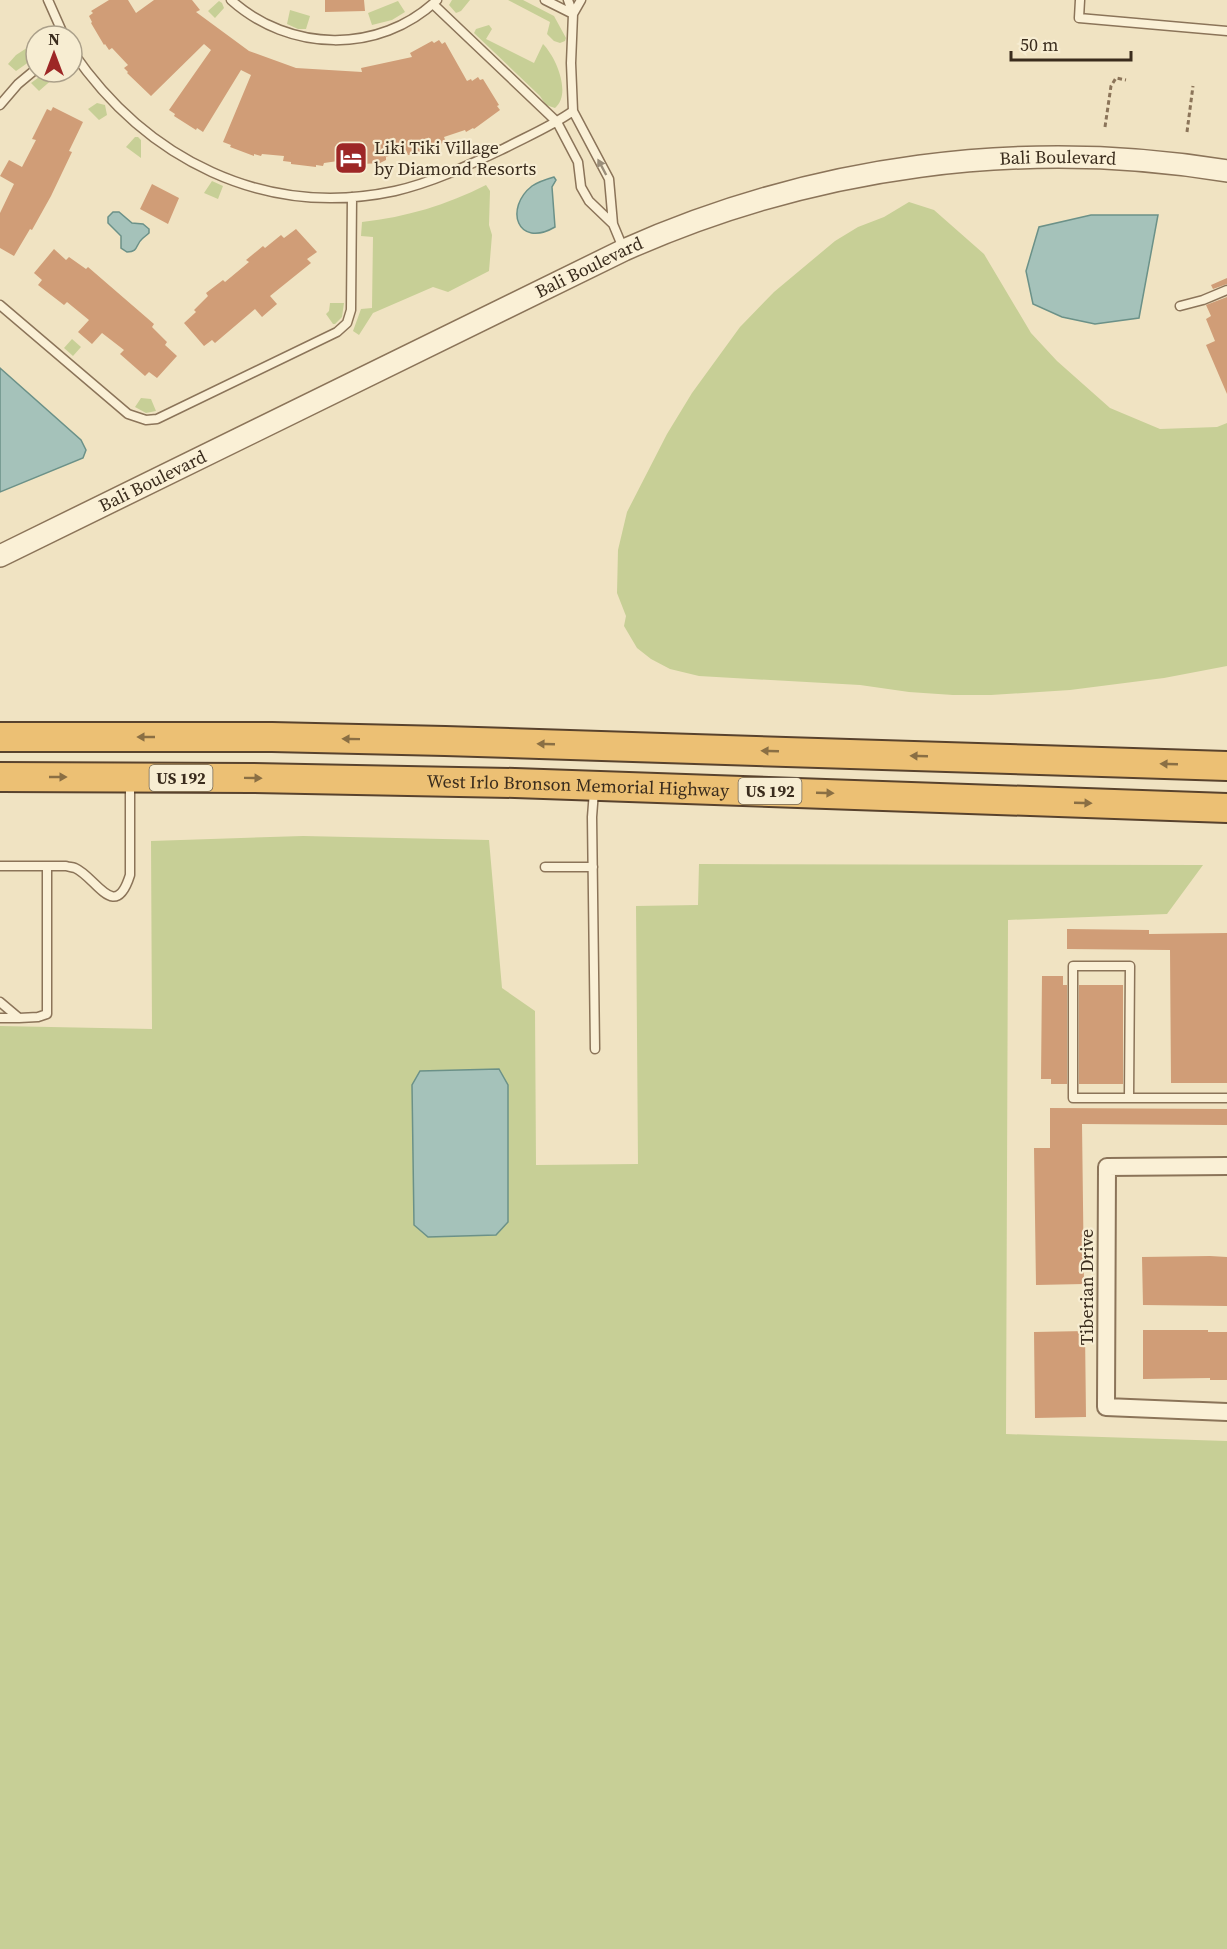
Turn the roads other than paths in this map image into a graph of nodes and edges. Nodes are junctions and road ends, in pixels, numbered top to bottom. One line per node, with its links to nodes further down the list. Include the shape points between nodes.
1 (48, 0): 9 (lane)
2 (231, 0): 7 (lane, via 278,30 328,41 385,32)
3 (545, 0): 8 (lane)
4 (568, 0): 8 (lane)
5 (581, 0): 8 (lane)
6 (1080, 0): 10 (lane, via 1079,18)
7 (435, 2): 15 (lane)
8 (573, 14): 14 (lane)
9 (59, 24)
10 (1227, 31)
11 (84, 67): 17 (lane, via 130,119 168,149 213,173 261,189 309,197)
12 (24, 79): 13 (lane)
13 (0, 105)
14 (573, 111): 15 (lane); 18 (lane, one-way to 14, via 609,179)
15 (557, 122): 17 (lane, via 458,171 396,190); 18 (lane, via 578,162 581,187 588,201)
16 (1227, 171): 19 (street, Bali Boulevard, via 1154,161 1058,157 941,163 877,172 782,193 687,224)
17 (352, 197): 21 (lane, via 348,323 337,332 157,420 128,414)
18 (613, 224): 19 (lane)
19 (624, 250): 23 (street, Bali Boulevard)
20 (1227, 290): 22 (lane)
21 (0, 305)
22 (1180, 306)
23 (0, 556)
24 (0, 737): 25 (highway, US 192, one-way to 24, via 272,737)
25 (594, 745): 26 (highway, US 192); 30 (highway, via 585,758 567,768)
26 (688, 749): 27 (highway, US 192, one-way to 26); 31 (highway, via 624,763)
27 (1227, 766)
28 (0, 777): 29 (highway, West Irlo Bronson Memorial Highway / US 192, one-way to 29)
29 (130, 777): 30 (highway, West Irlo Bronson Memorial Highway / US 192, one-way to 30); 34 (lane, via 130,875 119,895 106,894 76,868)
30 (515, 783): 31 (highway, West Irlo Bronson Memorial Highway / US 192)
31 (594, 785): 32 (highway, West Irlo Bronson Memorial Highway / US 192, one-way to 32); 36 (lane)
32 (1227, 808)
33 (0, 866): 34 (lane)
34 (47, 866): 39 (lane, via 47,1014)
35 (545, 867): 36 (lane)
36 (592, 867): 40 (lane)
37 (0, 1002): 39 (lane)
38 (0, 1018): 39 (lane)
39 (19, 1018)
40 (595, 1049)
41 (1129, 1098): 41 (lane, via 1073,1098 1073,966 1130,966); 42 (lane)
42 (1227, 1098)
43 (1227, 1166): 44 (street, Tiberian Drive, via 1107,1167 1106,1395 1106,1407)
44 (1227, 1413)

